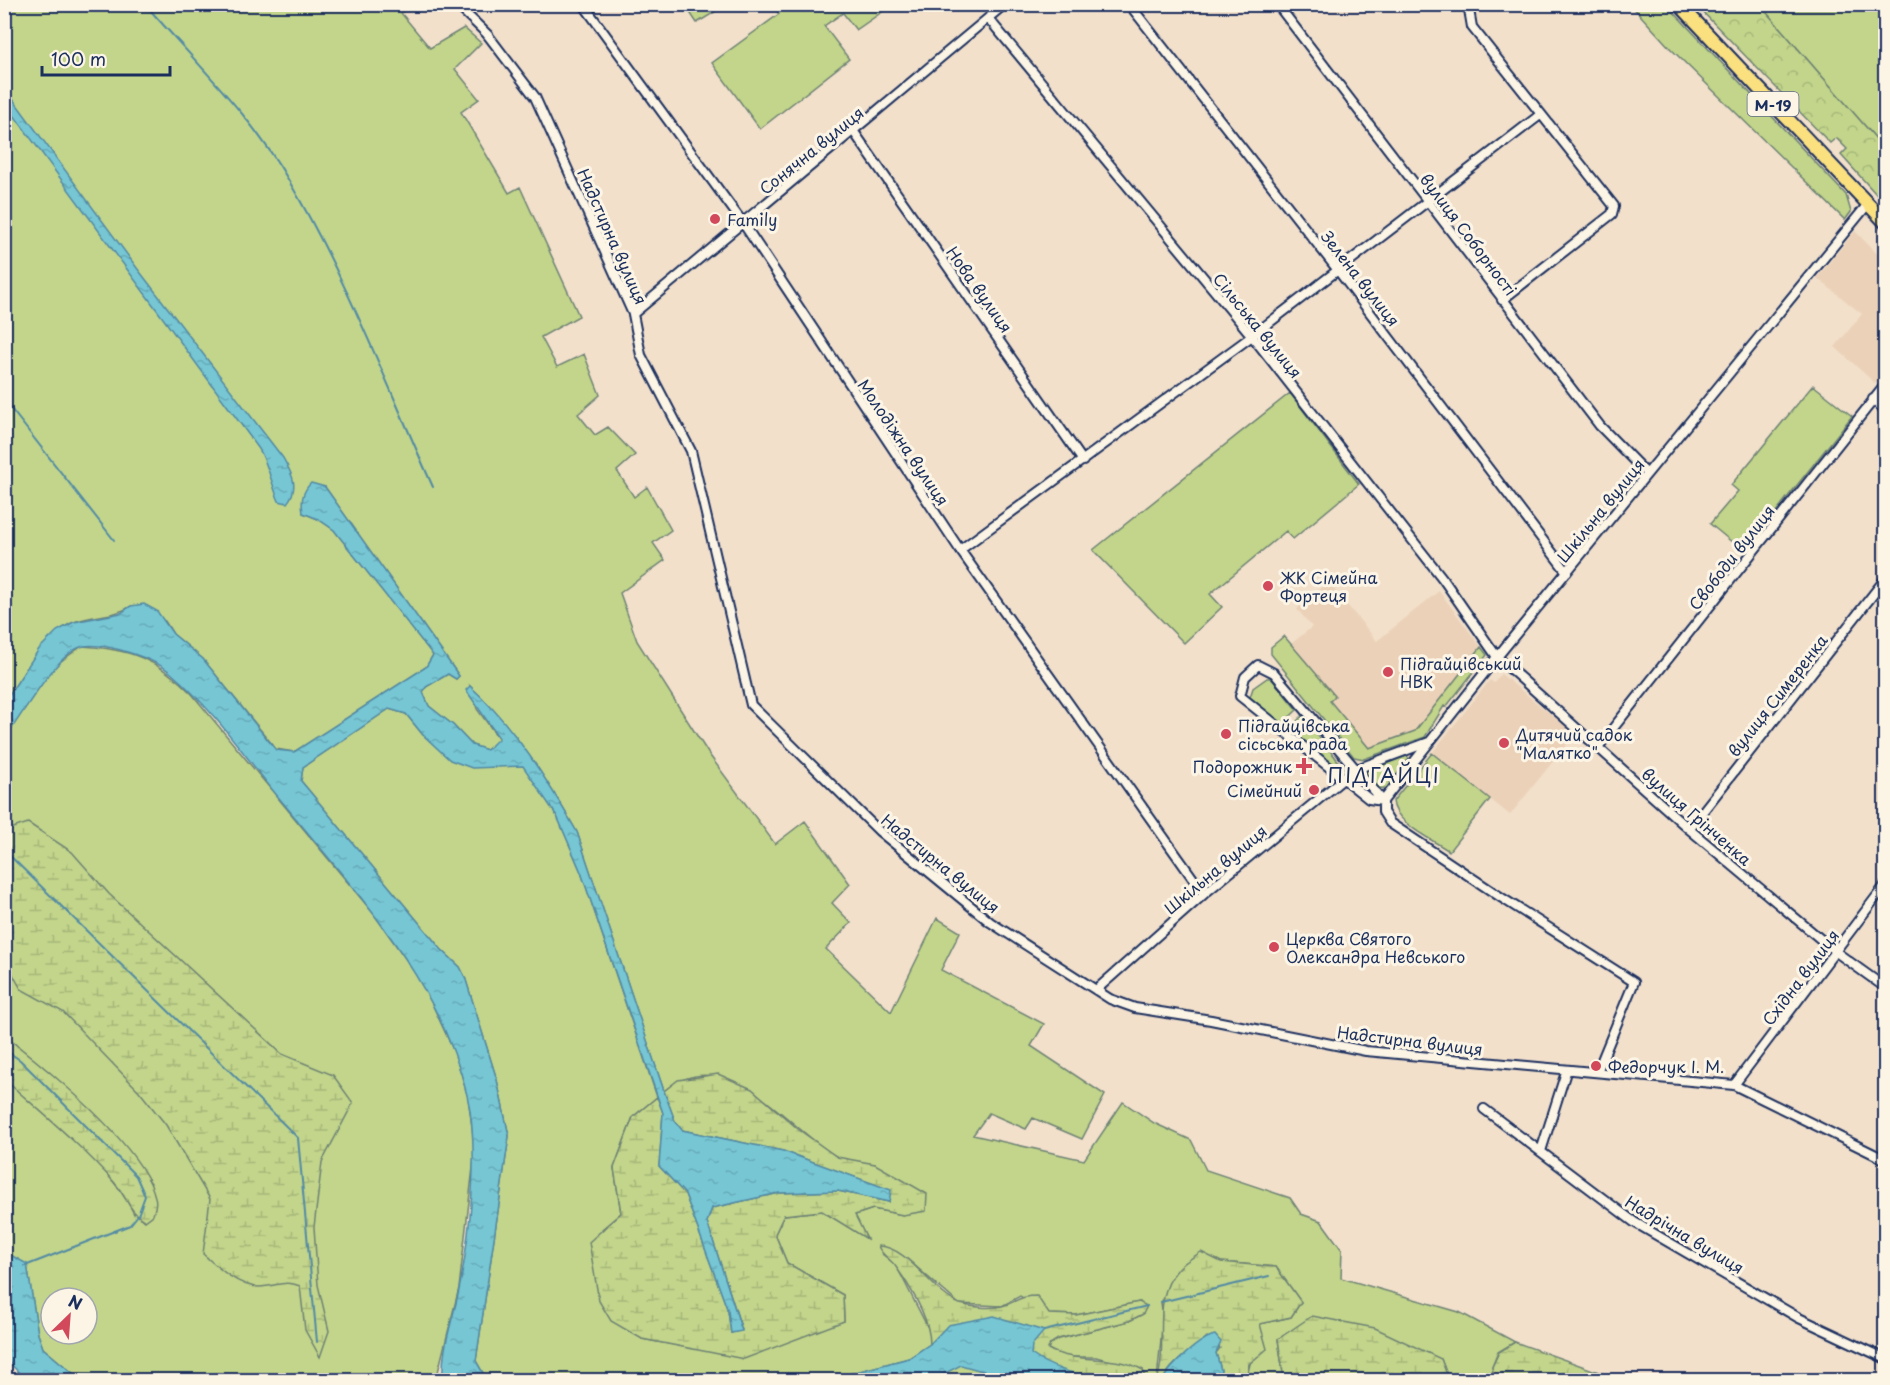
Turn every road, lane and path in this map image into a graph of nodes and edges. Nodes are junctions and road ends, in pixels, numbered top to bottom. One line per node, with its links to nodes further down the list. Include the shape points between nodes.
1 (456, 4): 17 (street, Надстирна вулиця, via 487,34 535,96)
2 (583, 4): 13 (street, Молодіжна вулиця)
3 (1005, 4): 8 (street, Сонячна вулиця)
4 (1129, 4): 15 (street, Зелена вулиця)
5 (1277, 4): 11 (street, вулиця Соборності)
6 (1468, 4): 9 (street, via 1472,27)
7 (1679, 4): 12 (highway, М-19)
8 (988, 18): 10 (street, Сонячна вулиця); 18 (street, Сільська вулиця)
9 (1540, 115): 11 (street); 16 (street, via 1614,206 1612,214)
10 (854, 132): 13 (street, Сонячна вулиця); 22 (street, Нова вулиця)
11 (1428, 200): 15 (street); 16 (street, вулиця Соборності)
12 (1868, 204): 14 (highway, М-19); 23 (street, Шкільна вулиця)
13 (742, 223): 17 (street, Сонячна вулиця); 24 (street, Молодіжна вулиця)
14 (1886, 223)
15 (1337, 269): 18 (street); 25 (street, Зелена вулиця)
16 (1502, 300): 23 (street, вулиця Соборності, via 1600,426)
17 (633, 314): 38 (street, Надстирна вулиця, via 641,355 691,451 751,705 879,831 990,922)
18 (1252, 336): 22 (street); 27 (street, Сільська вулиця, via 1443,579)
19 (1886, 384): 20 (street, Свободи вулиця)
20 (1873, 399): 21 (street); 29 (street, Свободи вулиця)
21 (1886, 411)
22 (1083, 461): 24 (street)
23 (1647, 474): 25 (street, Шкільна вулиця)
24 (960, 550): 35 (street, Молодіжна вулиця)
25 (1567, 572): 27 (street, Шкільна вулиця)
26 (1886, 578): 33 (street, вулиця Симеренка)
27 (1497, 657): 28 (street, Шкільна вулиця); 29 (street, вулиця Грінченка)
28 (1430, 742): 30 (street); 32 (street, Шкільна вулиця)
29 (1599, 746): 33 (street, вулиця Грінченка)
30 (1354, 770): 31 (street, Шкільна вулиця); 31 (street, via 1274,673 1258,665 1245,677 1240,696); 32 (street)
31 (1343, 780): 32 (street, via 1369,799); 35 (street, Шкільна вулиця)
32 (1383, 801): 40 (street, via 1383,812 1390,823 1634,982)
33 (1689, 829): 36 (street, вулиця Грінченка)
34 (1886, 884): 36 (street, Східна вулиця)
35 (1204, 894): 38 (street, Шкільна вулиця)
36 (1836, 952): 37 (street, вулиця Грінченка); 41 (street, Східна вулиця)
37 (1886, 988)
38 (1096, 990): 39 (street, Надстирна вулиця, via 1135,1008 1366,1052)
39 (1566, 1072): 40 (street, Надстирна вулиця); 43 (street)
40 (1597, 1072): 41 (street, Надстирна вулиця)
41 (1734, 1085): 44 (street, Надстирна вулиця)
42 (1484, 1109): 43 (street, Надрічна вулиця)
43 (1541, 1151): 45 (street, Надрічна вулиця, via 1634,1222 1799,1318)
44 (1886, 1160)
45 (1886, 1359)

